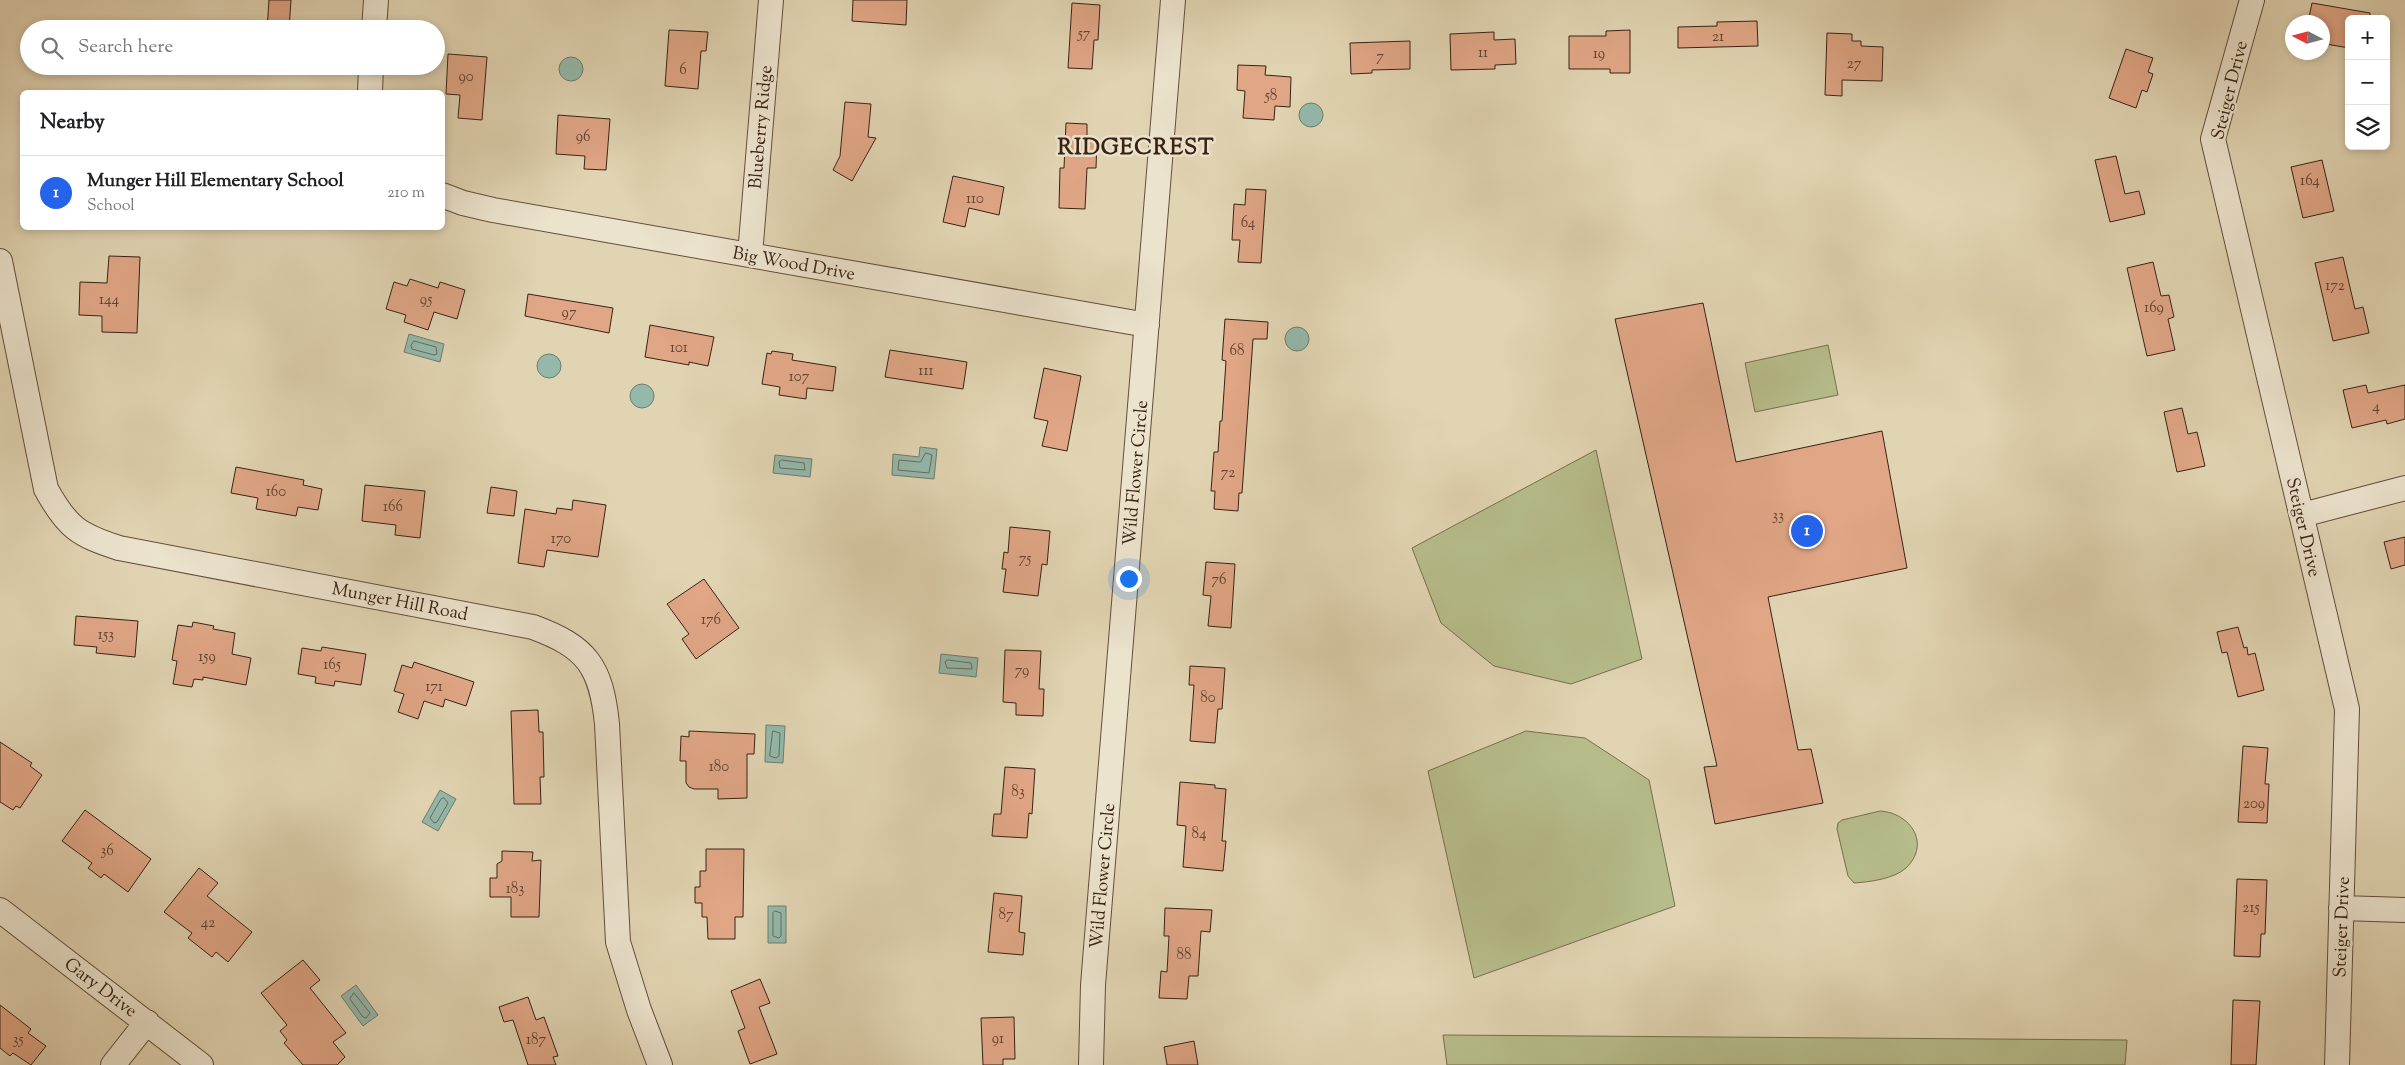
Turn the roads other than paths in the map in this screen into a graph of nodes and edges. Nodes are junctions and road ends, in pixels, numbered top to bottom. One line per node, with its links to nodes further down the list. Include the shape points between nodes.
1 (376, 0): 5 (street)
2 (771, 0): 9 (street, Blueberry Ridge)
3 (1173, 0): 11 (street, Wild Flower Circle)
4 (2252, 0): 13 (street, Steiger Drive, via 2213,139)
5 (375, 20)
6 (371, 75): 7 (street)
7 (370, 90)
8 (445, 196): 9 (street, Big Wood Drive, via 494,210)
9 (750, 255): 11 (street, Big Wood Drive)
10 (0, 261): 20 (street, Munger Hill Road, via 46,489 70,525 91,539 119,548 532,627 572,645 589,662 599,678 605,706 618,942)
11 (1147, 326): 21 (street, Wild Flower Circle, via 1093,984)
12 (2405, 488): 13 (street)
13 (2302, 515): 14 (street, Steiger Drive, via 2347,709)
14 (2342, 908): 16 (street); 22 (street, Steiger Drive)
15 (0, 910): 17 (street, Gary Drive)
16 (2405, 910)
17 (147, 1022): 18 (street); 19 (street, Gary Drive)
18 (113, 1065)
19 (201, 1065)
20 (660, 1065)
21 (1091, 1065)
22 (2337, 1065)

